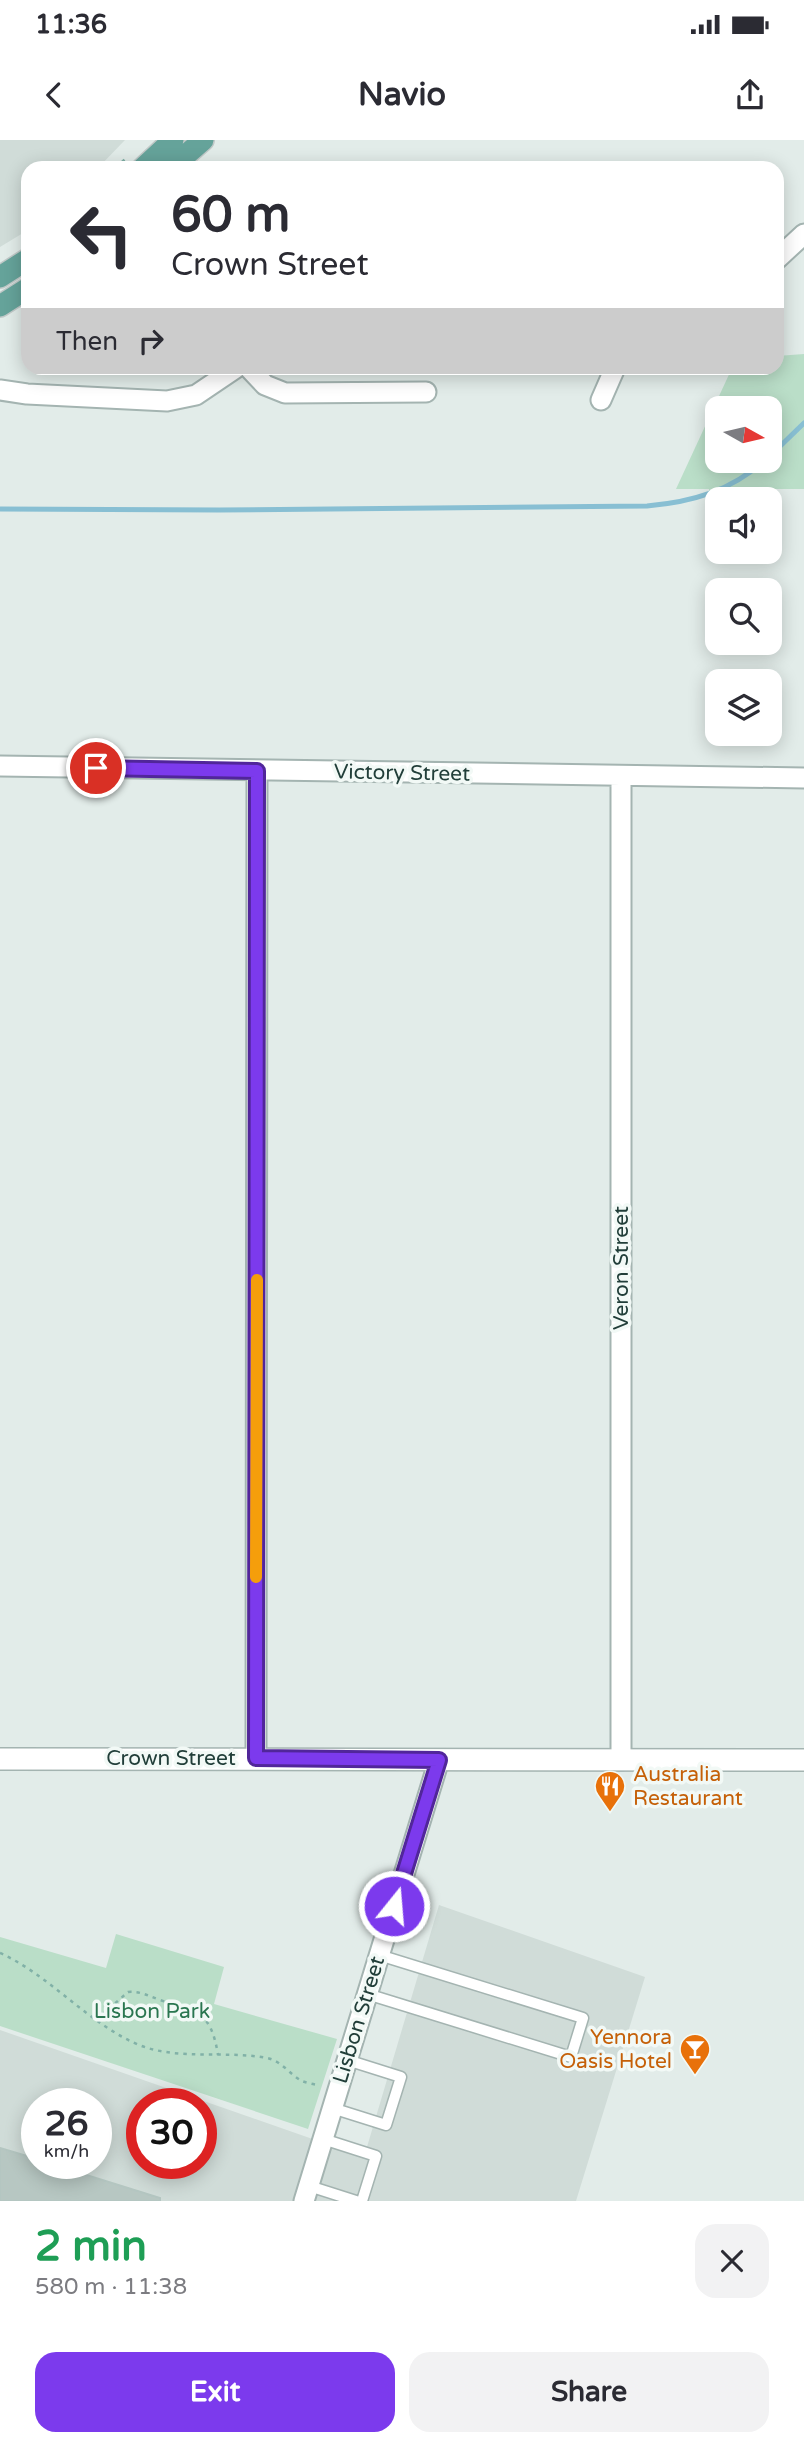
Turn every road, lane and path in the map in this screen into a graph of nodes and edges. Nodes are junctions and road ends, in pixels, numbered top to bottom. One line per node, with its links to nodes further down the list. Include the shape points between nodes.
1 (164, 140): 4 (lane)
2 (173, 140): 5 (main road)
3 (202, 140): 6 (main road)
4 (156, 161)
5 (158, 161)
6 (163, 161)
7 (804, 234): 8 (street)
8 (784, 253)
9 (21, 263): 10 (main road)
10 (0, 276)
11 (21, 292): 12 (main road)
12 (0, 306)
13 (226, 375): 16 (street, via 196,395 167,401)
14 (256, 375): 17 (street, via 265,385 285,393)
15 (612, 375): 18 (street)
16 (0, 390)
17 (426, 392)
18 (601, 400)
19 (0, 766): 20 (street, Victory Street)
20 (257, 771): 21 (street, Victory Street); 23 (street)
21 (621, 776): 22 (street, Victory Street); 26 (street, Veron Street)
22 (804, 778)
23 (256, 1758): 24 (street, Crown Street); 25 (street, Crown Street)
24 (0, 1759)
25 (439, 1760): 26 (street, Crown Street); 29 (street, Lisbon Street)
26 (621, 1760): 27 (street, Crown Street)
27 (804, 1760)
28 (0, 1953): 31 (path)
29 (379, 1955): 30 (street, Lisbon Street); 30 (lane, via 583,2018 571,2057)
30 (367, 1994): 33 (street, Lisbon Street)
31 (95, 2020): 32 (path, via 155,2050); 32 (path, via 128,1992 143,1993 195,2011 206,2020)
32 (218, 2055): 34 (path, via 270,2058 301,2081)
33 (346, 2060): 35 (street, Lisbon Street); 35 (lane, via 401,2077 386,2125)
34 (318, 2085)
35 (332, 2108): 36 (street, Lisbon Street)
36 (323, 2139): 37 (street, Lisbon Street); 39 (lane, via 376,2156)
37 (306, 2193): 38 (lane)
38 (356, 2201)
39 (362, 2201)

